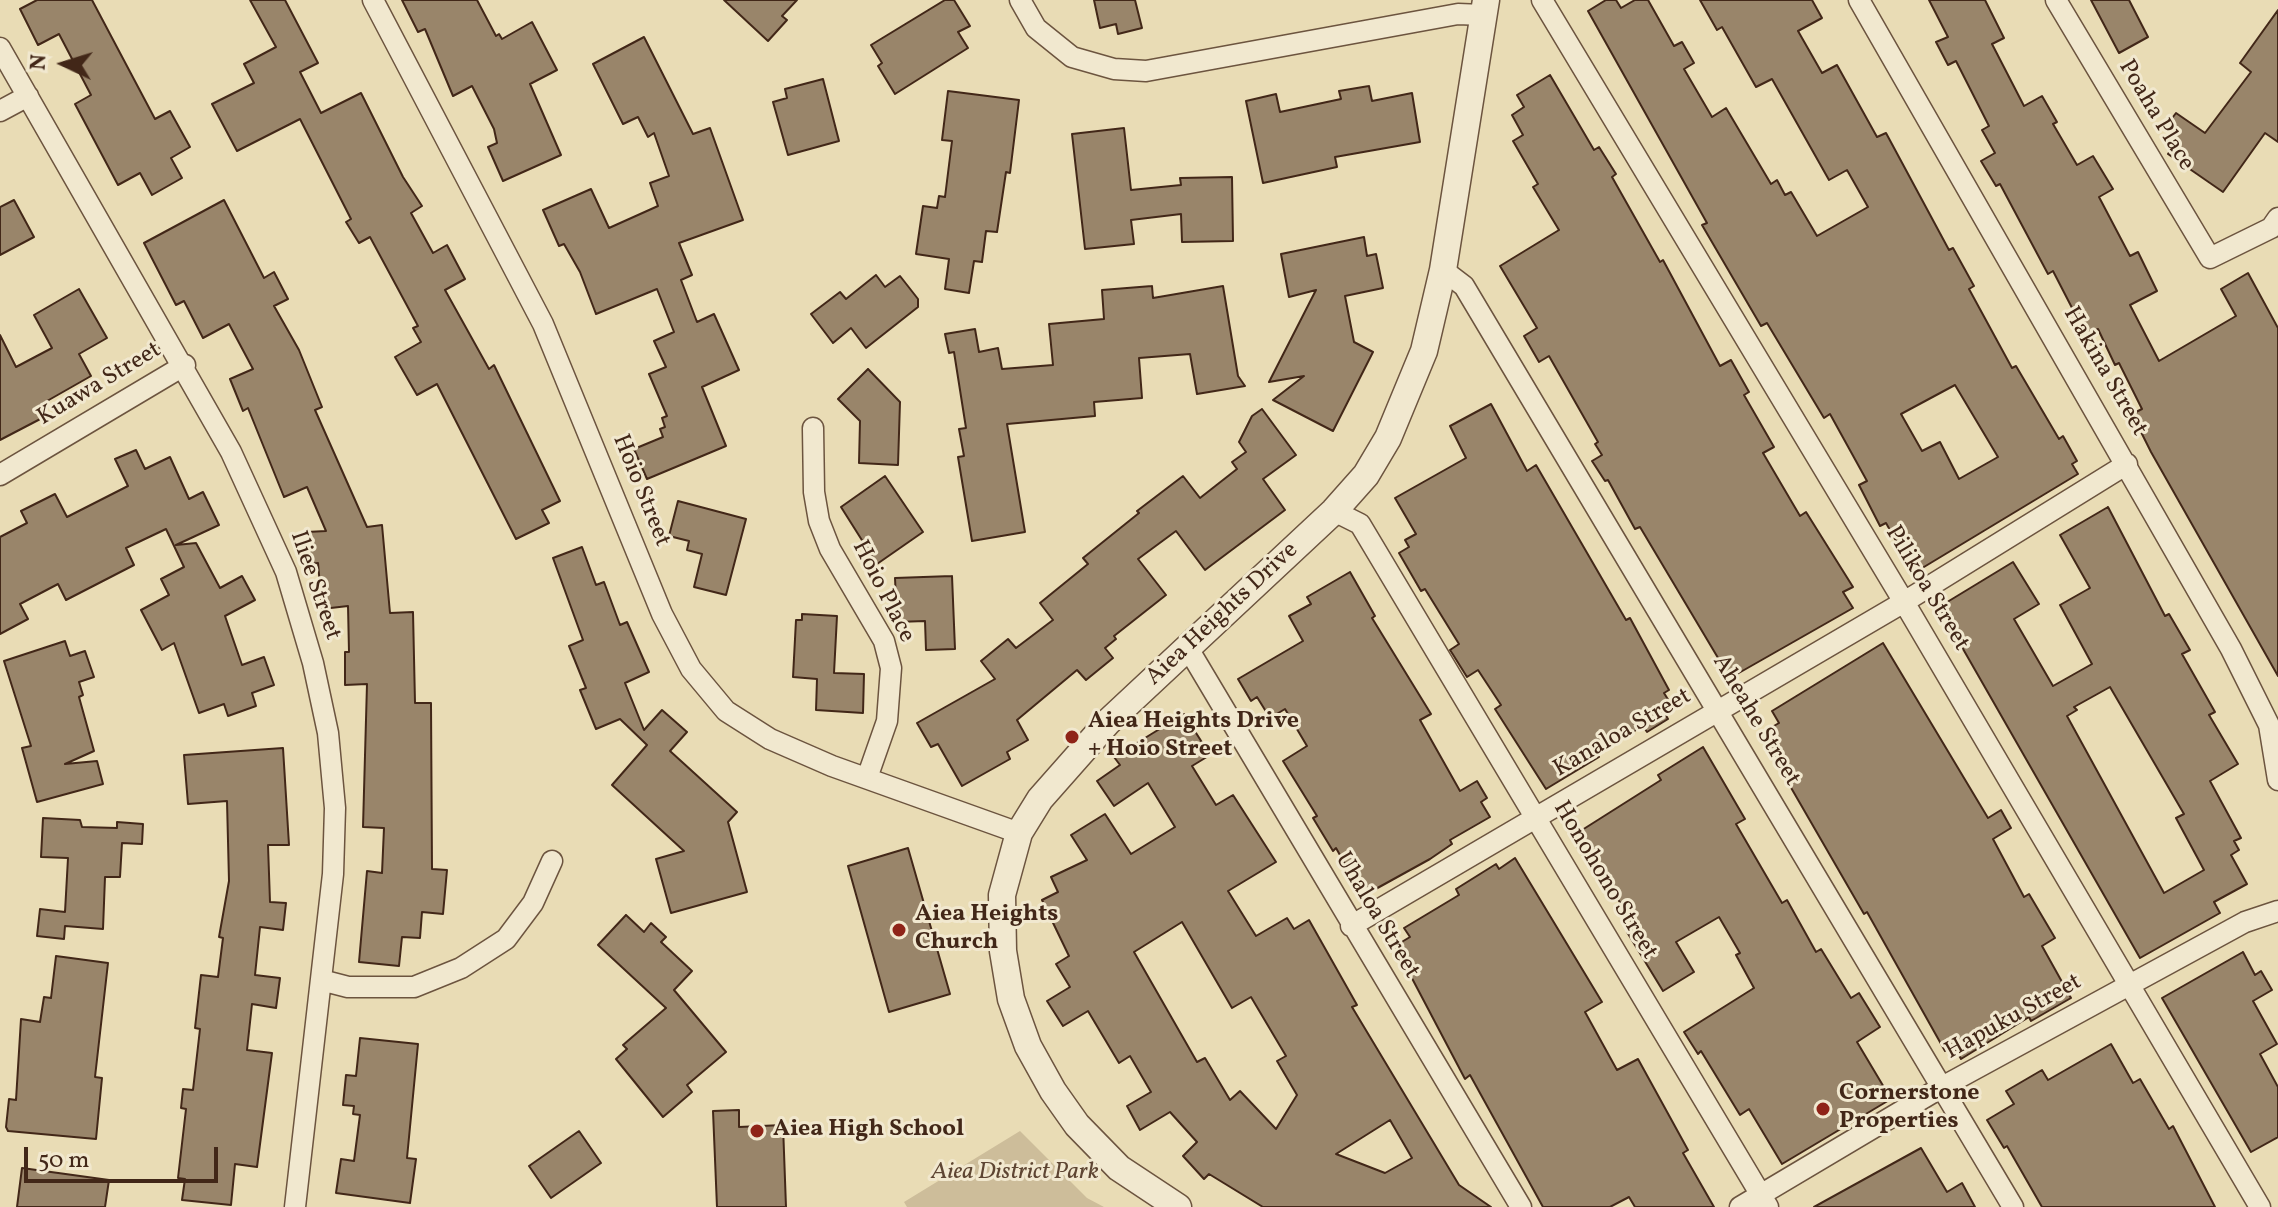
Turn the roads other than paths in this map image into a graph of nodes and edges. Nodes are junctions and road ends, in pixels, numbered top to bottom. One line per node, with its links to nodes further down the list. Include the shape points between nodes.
1 (373, 0): 20 (street, Hoio Street, via 543,324 662,614 691,669 726,711 770,739)
2 (1020, 0): 6 (street, via 1036,28 1072,57 1146,71)
3 (1542, 0): 17 (street, Pilikoa Street)
4 (1859, 0): 14 (street, Hakina Street)
5 (2056, 0): 10 (street, Poaha Place, via 2210,258 2271,228)
6 (1484, 7): 11 (street, Aiea Heights Drive)
7 (0, 48): 8 (street, Iliee Street)
8 (28, 96): 9 (street); 12 (street, Iliee Street)
9 (0, 111)
10 (2278, 218)
11 (1443, 270): 16 (street, Aiea Heights Drive, via 1409,393 1366,475); 19 (street, Aheahe Street, via 1464,286)
12 (185, 365): 15 (street, Kuawa Street); 27 (street, Iliee Street, via 286,572 313,663 328,733 335,808)
13 (813, 428): 20 (street, Hoio Place, via 819,521 884,641 891,668 887,721)
14 (2127, 464): 17 (street, Kanaloa Street); 21 (street, Hakina Street, via 2269,725)
15 (0, 475)
16 (1334, 511): 18 (street, Aiea Heights Drive); 22 (street, Honohono Street, via 1360,524)
17 (1904, 602): 19 (street, Kanaloa Street); 28 (street, Pilikoa Street)
18 (1189, 650): 23 (street, Aiea Heights Drive, via 1092,739 1040,799); 26 (street, Uhaloa Street)
19 (1718, 710): 22 (street, Kanaloa Street); 29 (street, Aheahe Street)
20 (867, 778): 23 (street, Hoio Street)
21 (2278, 780)
22 (1534, 816): 26 (street, Kanaloa Street); 30 (street, Honohono Street)
23 (1019, 833): 32 (street, Aiea Heights Drive, via 1002,895 1003,951 1011,999 1028,1046 1077,1125 1119,1168)
24 (552, 861): 27 (street, via 533,903 506,939 461,968 414,987 348,987)
25 (2278, 911): 28 (street, Hapuku Street, via 2245,922)
26 (1351, 926): 33 (street, Uhaloa Street)
27 (321, 980): 31 (street, Iliee Street)
28 (2128, 985): 29 (street, Hapuku Street); 36 (street, Pilikoa Street)
29 (1942, 1087): 30 (street, Hapuku Street); 35 (street, Aheahe Street)
30 (1764, 1201): 34 (street, Hapuku Street)
31 (295, 1207)
32 (1178, 1207)
33 (1521, 1207)
34 (1740, 1207)
35 (2013, 1207)
36 (2260, 1207)

